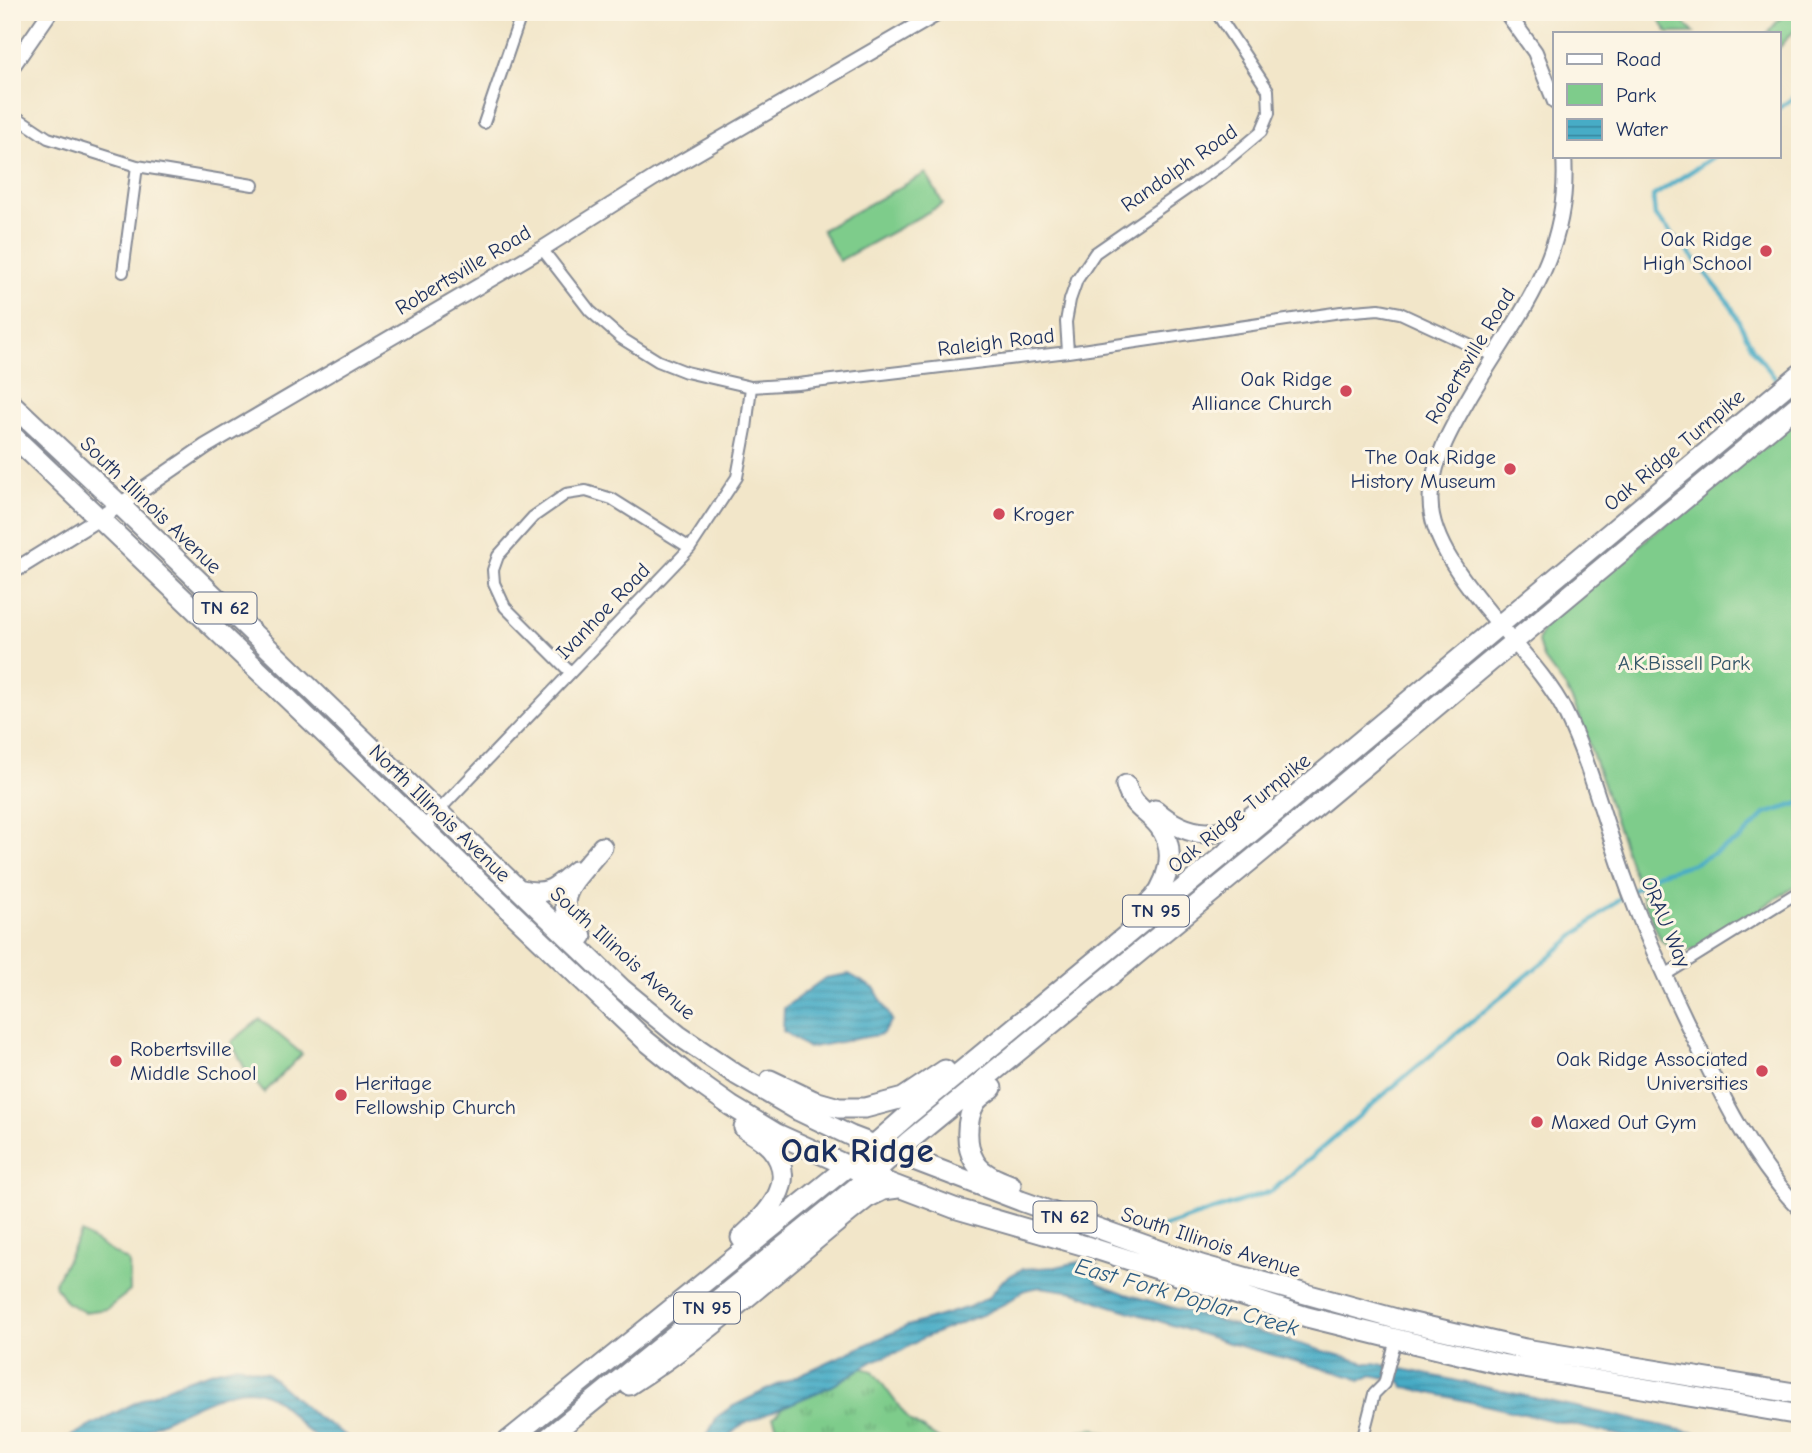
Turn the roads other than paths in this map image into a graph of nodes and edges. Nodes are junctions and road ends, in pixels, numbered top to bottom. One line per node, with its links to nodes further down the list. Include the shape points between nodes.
1 (50, 12): 7 (street)
2 (522, 12): 10 (street)
3 (940, 12): 6 (street, Robertsville Road)
4 (1216, 12): 16 (street, Randolph Road, via 1268,90 1269,113 1261,132 1095,253 1070,300 1066,322)
5 (1506, 12): 8 (street, via 1535,52)
6 (919, 17): 14 (street, Robertsville Road)
7 (12, 67)
8 (1553, 97)
9 (12, 114): 12 (street, via 48,138)
10 (484, 123)
11 (1564, 158): 17 (street, Robertsville Road, via 1561,221 1552,254)
12 (137, 166): 13 (street); 15 (street)
13 (253, 185)
14 (542, 249): 19 (street, Raleigh Road, via 590,311 621,338 686,372); 23 (street, Robertsville Road, via 206,446)
15 (123, 272)
16 (1069, 352): 17 (street, Raleigh Road, via 1379,309 1400,313); 19 (street, Raleigh Road)
17 (1493, 356): 27 (street, Robertsville Road, via 1444,441 1431,496 1449,559)
18 (1800, 374): 27 (highway, Oak Ridge Turnpike / TN 95)
19 (751, 387): 25 (street, Ivanhoe Road, via 737,477)
20 (1800, 403): 28 (highway, Oak Ridge Turnpike / TN 95)
21 (12, 404): 23 (highway, South Illinois Avenue / TN 62)
22 (12, 435): 24 (highway, North Illinois Avenue / TN 62)
23 (120, 505): 24 (street, Robertsville Road); 31 (highway, South Illinois Avenue / TN 62)
24 (98, 518): 26 (street, Robertsville Road); 32 (highway, North Illinois Avenue / TN 62)
25 (690, 548): 29 (street, Ivanhoe Road); 29 (street, via 611,499 586,491 566,494 533,517 498,556 494,583 505,607)
26 (12, 572)
27 (1500, 624): 28 (street, Robertsville Road); 30 (highway, Oak Ridge Turnpike / TN 95)
28 (1514, 641): 35 (street, ORAU Way, via 1555,693 1580,745 1625,881); 37 (highway, Oak Ridge Turnpike / TN 95)
29 (570, 672): 31 (street, Ivanhoe Road)
30 (1378, 728): 36 (highway, Oak Ridge Turnpike / TN 95); 36 (highway, via 1313,767 1251,817 1223,830 1198,833 1177,827 1126,785 1129,798 1165,835 1164,885)
31 (438, 811): 32 (street, Ivanhoe Road); 33 (highway, South Illinois Avenue / TN 62)
32 (422, 828): 40 (highway, North Illinois Avenue / TN 62, via 645,1040)
33 (518, 889): 38 (highway, South Illinois Avenue / TN 62); 38 (highway, via 548,891 602,847 568,889 563,904 567,918)
34 (1800, 891): 35 (street)
35 (1665, 975): 46 (street, ORAU Way, via 1731,1110 1763,1163)
36 (1060, 990): 39 (highway, via 903,1098 865,1108 839,1108 814,1101 737,1061); 41 (highway, Oak Ridge Turnpike / TN 95)
37 (1056, 1021): 42 (highway, Oak Ridge Turnpike / TN 95); 47 (highway, via 1023,1062 977,1101 970,1115 970,1146 975,1162 993,1178 1053,1201)
38 (661, 1022): 39 (highway, South Illinois Avenue / TN 62)
39 (702, 1051): 41 (highway, South Illinois Avenue / TN 62, via 799,1111)
40 (693, 1079): 43 (highway, North Illinois Avenue / TN 62, via 777,1134); 48 (highway, via 729,1118 770,1147 782,1175 774,1206 719,1258)
41 (874, 1145): 42 (highway, South Illinois Avenue / TN 62); 43 (highway, Oak Ridge Turnpike / TN 95)
42 (894, 1154): 44 (highway, Oak Ridge Turnpike / TN 95); 47 (highway, South Illinois Avenue / TN 62)
43 (847, 1166): 44 (highway, North Illinois Avenue / TN 62); 48 (highway, Oak Ridge Turnpike / TN 95)
44 (870, 1176): 45 (highway, South Illinois Avenue / TN 62); 52 (highway, Oak Ridge Turnpike / TN 95)
45 (898, 1188): 49 (highway, South Illinois Avenue / TN 62); 52 (highway, via 867,1198 655,1369)
46 (1800, 1209)
47 (1086, 1225): 50 (highway, South Illinois Avenue / TN 62, via 1201,1265 1412,1323 1525,1349)
48 (690, 1295): 53 (highway, Oak Ridge Turnpike / TN 95)
49 (1394, 1347): 51 (highway, South Illinois Avenue / TN 62); 54 (street)
50 (1800, 1394)
51 (1800, 1415)
52 (545, 1440)
53 (508, 1441)
54 (1362, 1441)

